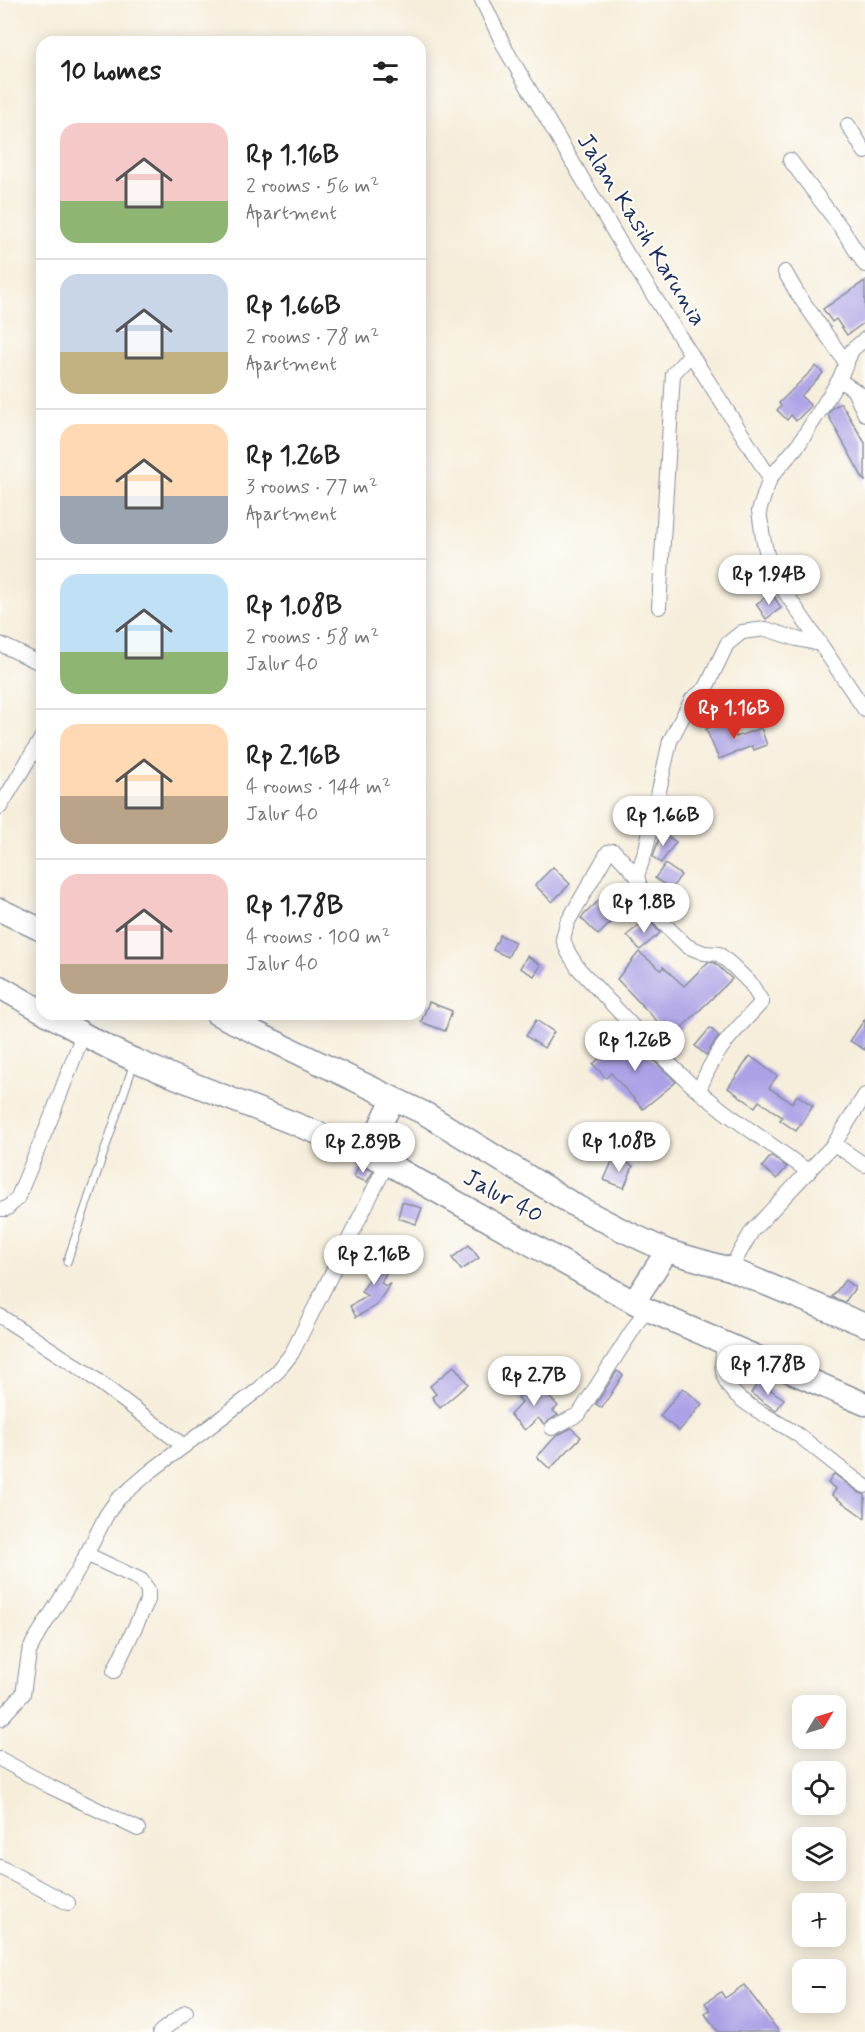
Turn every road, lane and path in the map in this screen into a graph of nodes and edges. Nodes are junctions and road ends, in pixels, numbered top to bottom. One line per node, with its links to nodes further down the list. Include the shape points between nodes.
1 (483, 0): 8 (street, Jalan Kasih Karunia, via 512,60)
2 (849, 125): 3 (street)
3 (865, 152)
4 (790, 160): 5 (street)
5 (865, 264)
6 (784, 272): 9 (street)
7 (865, 339): 9 (street, via 852,350)
8 (691, 354): 13 (street, Jalan Kasih Karunia); 14 (street, via 673,374)
9 (847, 364): 10 (street)
10 (839, 380): 11 (street); 13 (street, via 799,444)
11 (860, 394): 12 (street)
12 (865, 414)
13 (770, 477): 16 (street, via 759,511 769,563)
14 (659, 607)
15 (0, 644): 17 (street)
16 (820, 644): 18 (street); 21 (street, via 766,629 742,632 728,644 706,688 692,699 670,741)
17 (36, 661)
18 (865, 710)
19 (36, 747): 20 (street)
20 (0, 807)
21 (637, 876): 30 (street, via 643,897 663,923 687,946 719,954 751,984 762,1002 731,1033 709,1065); 30 (street, via 614,851 608,852 567,923 563,939 578,968)
22 (0, 910): 23 (highway)
23 (36, 927)
24 (0, 987): 25 (highway)
25 (36, 1008)
26 (58, 1020): 28 (highway, Jalur 40)
27 (229, 1020): 32 (highway, Jalur 40)
28 (83, 1034): 29 (highway, Jalur 40); 37 (street, via 17,1200)
29 (135, 1061): 34 (highway, Jalur 40); 39 (lane)
30 (699, 1091): 36 (street)
31 (865, 1095): 33 (street)
32 (393, 1099): 34 (highway); 38 (highway, Jalur 40, via 426,1114 576,1206)
33 (834, 1144): 35 (street); 36 (street)
34 (377, 1158): 41 (highway, Jalur 40); 47 (street, via 292,1353 258,1390)
35 (865, 1165)
36 (809, 1172): 40 (street, via 752,1231)
37 (0, 1209)
38 (667, 1251): 40 (highway, Jalur 40); 41 (highway)
39 (67, 1262)
40 (730, 1269): 43 (highway, Jalur 40)
41 (640, 1306): 44 (highway, Jalur 40); 46 (street, via 579,1414)
42 (0, 1316): 47 (street, via 87,1373)
43 (865, 1325)
44 (724, 1342): 45 (highway, Jalur 40); 48 (street, via 723,1374 733,1392)
45 (865, 1404)
46 (552, 1428)
47 (184, 1446): 49 (street, via 117,1500)
48 (865, 1486)
49 (86, 1554): 50 (street, via 141,1580 148,1590 148,1600); 51 (street, via 33,1643 23,1694)
50 (114, 1671)
51 (0, 1719)
52 (0, 1759): 53 (street)
53 (138, 1829)
54 (0, 1867): 55 (street)
55 (68, 1903)
56 (186, 2012): 57 (street)
57 (160, 2032)

